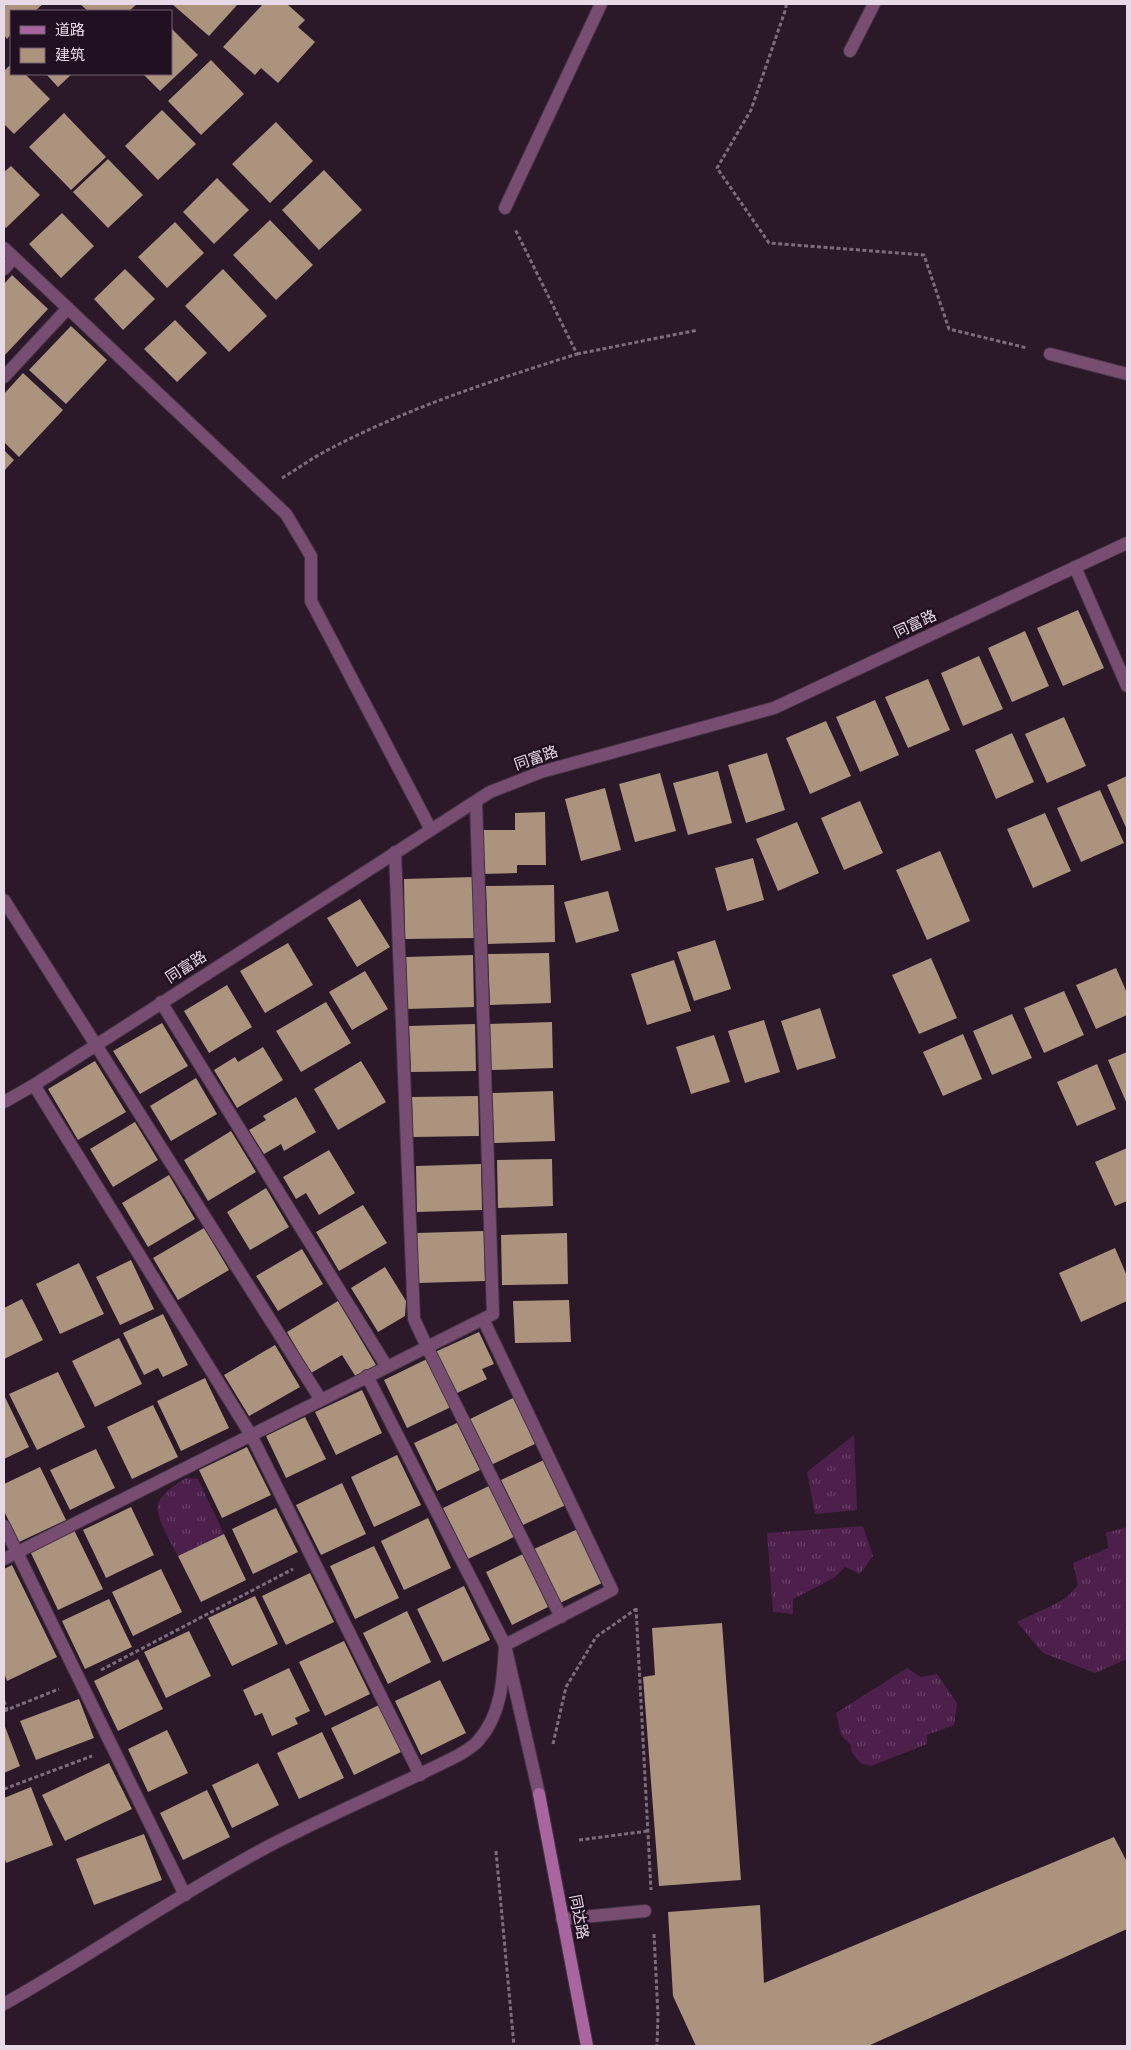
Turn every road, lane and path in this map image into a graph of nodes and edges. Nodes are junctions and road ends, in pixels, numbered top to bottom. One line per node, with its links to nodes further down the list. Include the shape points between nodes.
1 (601, 4): 5 (street)
2 (786, 4): 12 (path, via 750,110 717,168 769,243 924,255 950,329)
3 (874, 4): 4 (street)
4 (850, 51)
5 (505, 208): 11 (path)
6 (4, 248): 7 (street)
7 (14, 258): 8 (street); 9 (street)
8 (4, 269)
9 (68, 308): 14 (street); 15 (street)
10 (698, 330): 11 (path)
11 (577, 354): 15 (path, via 490,381 404,414 323,452)
12 (1050, 354): 13 (street)
13 (1127, 374)
14 (4, 377)
15 (262, 491): 20 (street, via 286,514 311,556 311,600)
16 (1127, 543): 17 (street, 同富路)
17 (1075, 567): 18 (street); 19 (street, 同富路, via 774,708 541,772 490,792)
18 (1127, 686)
19 (476, 802): 20 (street, 同富路); 27 (street, via 493,1314)
20 (430, 830): 21 (street, 同富路)
21 (395, 852): 23 (street, 同富路); 28 (street, via 414,1319)
22 (4, 900): 24 (street)
23 (162, 1002): 24 (street, 同富路); 29 (street)
24 (96, 1044): 25 (street, 同富路); 31 (street)
25 (34, 1085): 26 (street, 同富路); 32 (street)
26 (4, 1102)
27 (483, 1319): 28 (street); 37 (street, via 612,1590)
28 (427, 1347): 29 (street); 37 (street)
29 (387, 1367): 30 (street)
30 (367, 1376): 31 (street); 38 (street)
31 (321, 1400): 32 (street)
32 (251, 1435): 34 (street); 36 (street)
33 (4, 1526): 34 (street)
34 (18, 1552): 35 (street); 39 (street)
35 (4, 1558)
36 (313, 1558): 39 (path); 44 (street)
37 (561, 1617): 38 (street)
38 (505, 1645): 44 (street, via 499,1705 477,1742); 52 (street, 同达路, via 539,1794)
39 (79, 1681): 41 (path); 42 (street)
40 (4, 1701): 41 (path)
41 (6, 1710)
42 (112, 1749): 45 (path); 49 (street)
43 (552, 1750): 46 (path, via 566,1687 596,1637 636,1608)
44 (420, 1775): 49 (street, via 268,1846)
45 (4, 1789)
46 (648, 1831): 47 (path); 50 (path)
47 (579, 1840)
48 (496, 1851): 55 (path)
49 (184, 1895): 54 (street)
50 (652, 1899)
51 (645, 1911): 52 (street)
52 (562, 1919): 56 (street, 同达路)
53 (654, 1928): 57 (path)
54 (4, 2004)
55 (514, 2046)
56 (587, 2046)
57 (657, 2046)

